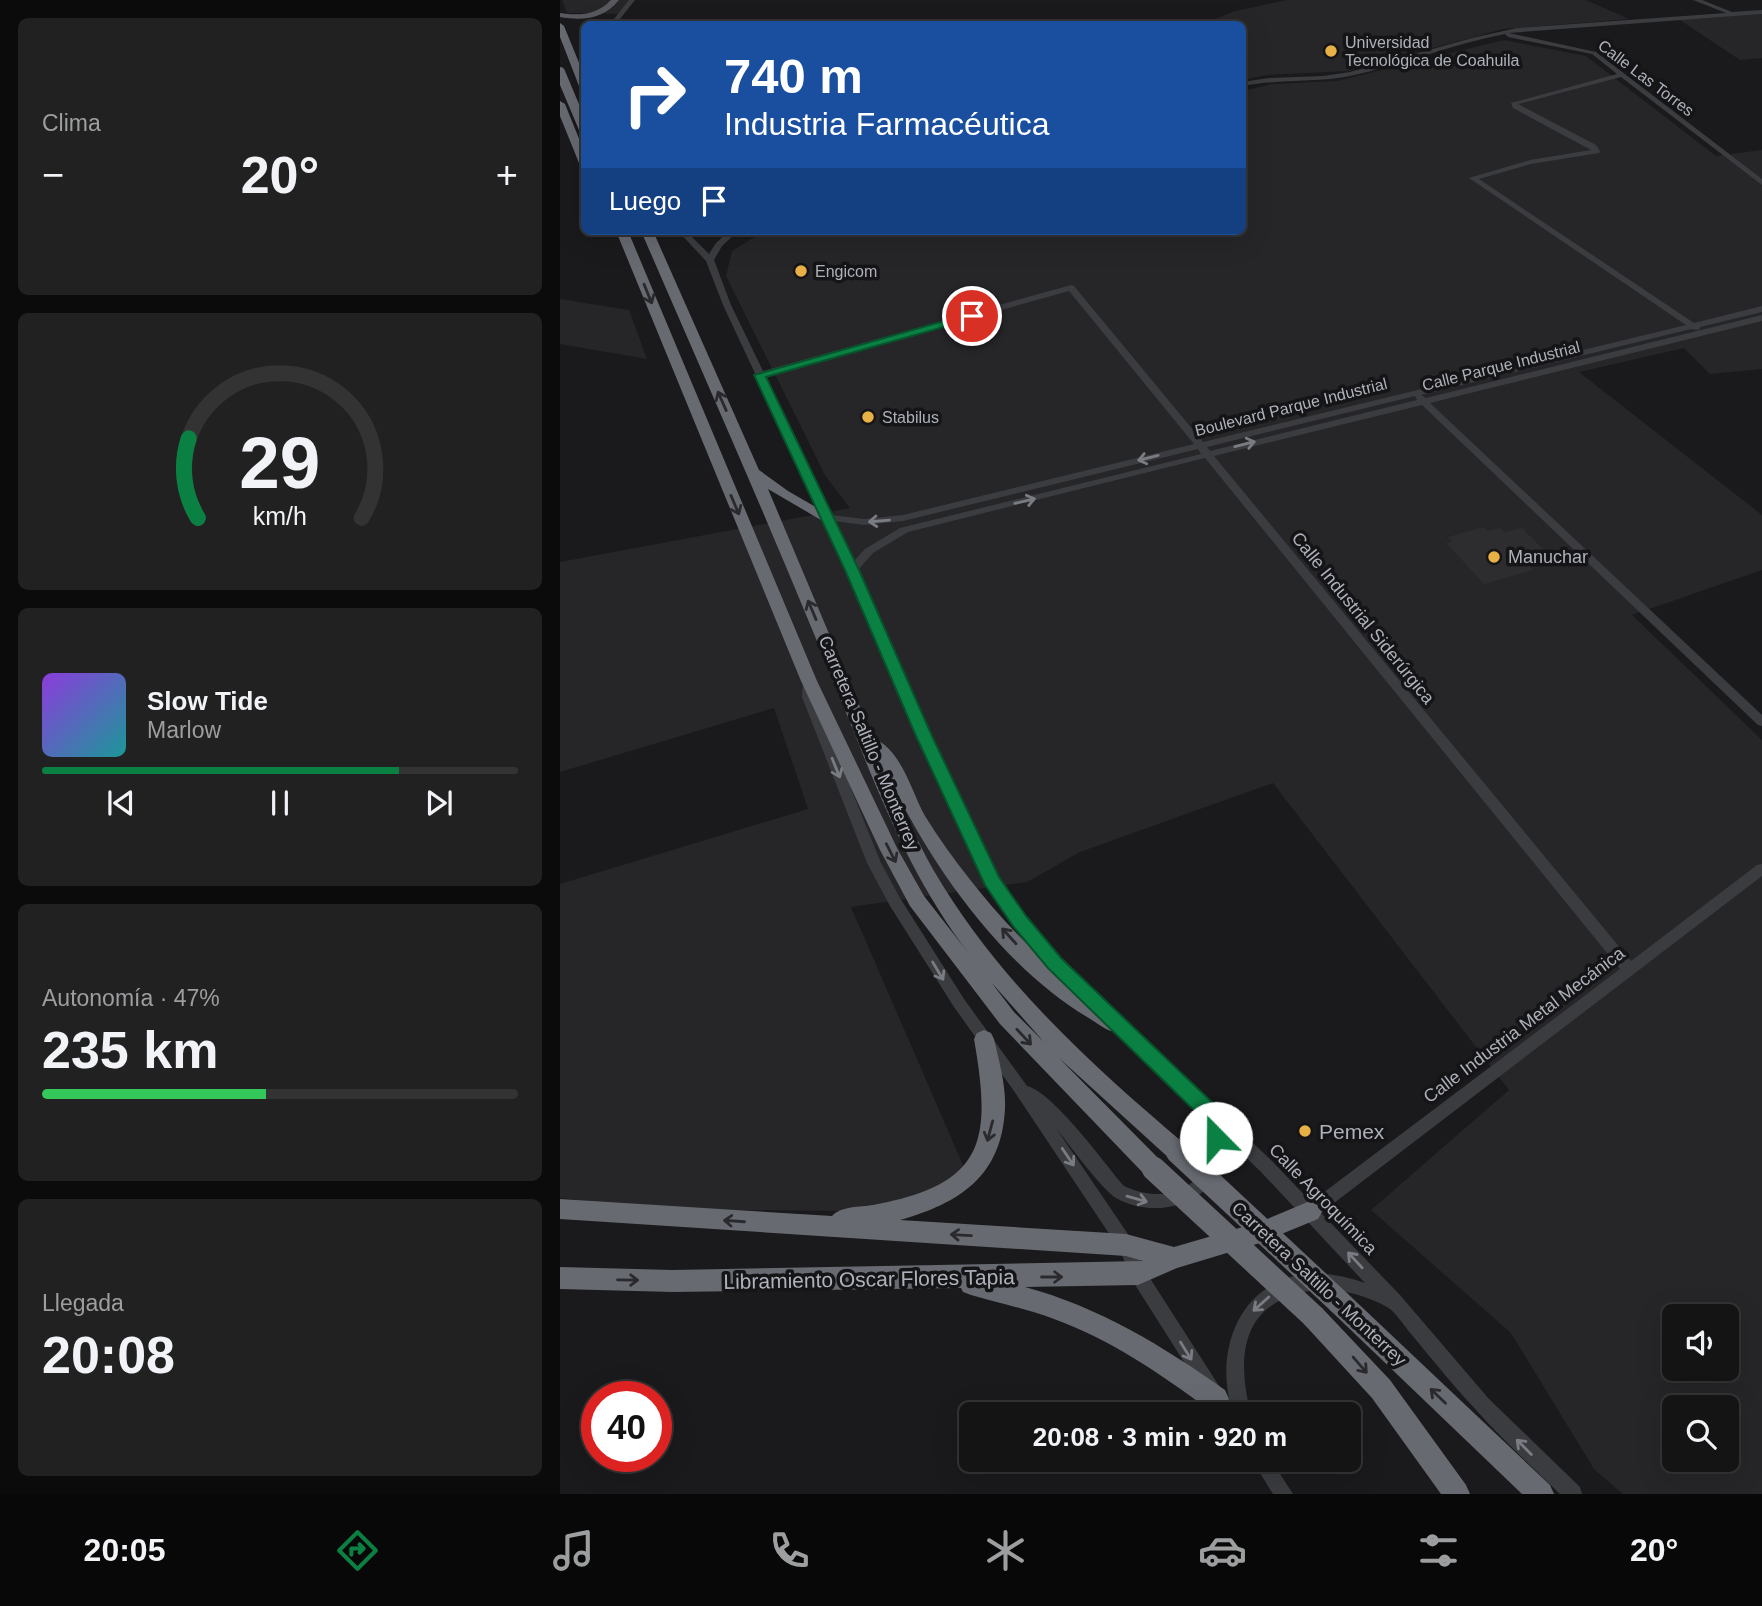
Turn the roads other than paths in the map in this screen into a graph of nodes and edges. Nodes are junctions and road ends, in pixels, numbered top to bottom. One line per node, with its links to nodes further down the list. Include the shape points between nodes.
1 (615, 0): 6 (main road, via 599,14)
2 (623, 0): 8 (main road); 9 (main road)
3 (632, 0): 10 (street)
4 (1696, 0): 7 (street)
5 (1762, 12): 7 (street)
6 (560, 15)
7 (1736, 15): 12 (street)
8 (605, 21)
9 (614, 21)
10 (615, 21)
11 (560, 26): 13 (highway)
12 (1497, 33): 16 (street, Calle Las Torres, via 1590,51); 17 (street, via 1351,74)
13 (569, 48): 14 (highway); 18 (highway, via 566,56 575,78)
14 (581, 67)
15 (560, 72): 21 (highway, bridge)
16 (1623, 75): 23 (street, Calle Las Torres); 32 (street, via 1514,103 1595,148 1594,152 1530,162 1473,178)
17 (1246, 83)
18 (560, 85): 19 (highway, via 577,85)
19 (581, 92)
20 (560, 104): 22 (highway)
21 (581, 122)
22 (581, 156)
23 (1762, 183)
24 (624, 235): 49 (highway, Carretera Saltillo - Monterrey, one-way to 49)
25 (649, 235): 38 (highway, Carretera Saltillo - Monterrey, one-way to 25)
26 (686, 235): 28 (street)
27 (730, 235): 28 (street)
28 (710, 260): 34 (street, Calle Agroquímica)
29 (1071, 288): 34 (street); 37 (street, Calle Industrial Siderúrgica)
30 (1762, 309): 32 (street, Boulevard Parque Industrial)
31 (1762, 318): 33 (street, Calle Parque Industrial)
32 (1693, 325): 33 (street); 35 (street, Boulevard Parque Industrial)
33 (1702, 332): 36 (street, Calle Parque Industrial)
34 (760, 375): 41 (street, Calle Agroquímica)
35 (1414, 392): 36 (street); 37 (street, Boulevard Parque Industrial)
36 (1423, 401): 37 (street, Calle Parque Industrial, one-way to 36); 50 (street)
37 (1202, 450): 39 (street, Boulevard Parque Industrial, one-way to 39); 40 (street, Calle Parque Industrial); 53 (street, Calle Industrial Siderúrgica)
38 (753, 472): 43 (highway); 51 (highway, Carretera Saltillo - Monterrey, one-way to 38)
39 (1054, 482): 40 (street); 42 (street, Boulevard Parque Industrial)
40 (1060, 492): 44 (street, Calle Parque Industrial, one-way to 40)
41 (816, 494): 43 (highway); 46 (street, Calle Agroquímica)
42 (987, 498): 44 (street); 45 (street, Boulevard Parque Industrial)
43 (793, 500): 46 (highway)
44 (993, 508): 47 (street, Calle Parque Industrial)
45 (920, 514): 46 (street, Boulevard Parque Industrial, one-way to 46, via 879,522); 47 (street)
46 (826, 517): 48 (street, Calle Agroquímica)
47 (925, 525): 48 (street, Calle Parque Industrial, via 892,535)
48 (852, 570): 54 (street, Calle Agroquímica, via 991,880 1048,956)
49 (809, 681): 55 (street, one-way to 55, via 808,697 874,863); 72 (highway, Carretera Saltillo - Monterrey, one-way to 72, bridge, via 917,901 1007,1018 1154,1169 1312,1315 1381,1389)
50 (1762, 722)
51 (867, 741): 54 (highway, one-way to 51, via 1089,1010 1013,940 936,848 887,758); 73 (highway, Carretera Saltillo - Monterrey, one-way to 51, bridge, via 1052,1039 965,933 923,869)
52 (1762, 869): 53 (street, Calle Industria Metal Mecánica)
53 (1629, 969): 59 (street, Calle Industria Metal Mecánica)
54 (1118, 1024): 57 (street, Calle Agroquímica)
55 (984, 1040): 56 (street); 60 (highway, one-way to 60, via 993,1121 985,1149 963,1180 918,1207)
56 (1019, 1086): 57 (street, one-way to 57, via 1052,1112 1118,1191 1150,1203 1177,1199 1210,1173 1216,1150); 61 (street, one-way to 61)
57 (1208, 1111): 59 (street, Calle Agroquímica)
58 (560, 1209): 60 (highway, Libramiento Oscar Flores Tapia, one-way to 58)
59 (1311, 1212): 62 (highway, Libramiento Oscar Flores Tapia, via 1252,1238); 66 (street, Calle Agroquímica, one-way to 59)
60 (808, 1226): 61 (highway, Libramiento Oscar Flores Tapia, one-way to 60)
61 (1126, 1245): 62 (highway, Libramiento Oscar Flores Tapia); 63 (street)
62 (1174, 1258): 63 (highway, Libramiento Oscar Flores Tapia)
63 (1138, 1274): 65 (highway, Libramiento Oscar Flores Tapia, one-way to 63); 68 (street, one-way to 68)
64 (560, 1278): 65 (highway, Libramiento Oscar Flores Tapia, one-way to 65)
65 (951, 1278): 67 (highway, via 1086,1320 1154,1356)
66 (1394, 1301): 69 (street, one-way to 69, via 1367,1290 1322,1283 1278,1290 1250,1314 1239,1334 1233,1374); 74 (street, Calle Agroquímica, one-way to 66, via 1465,1385)
67 (1215, 1402)
68 (1219, 1402)
69 (1239, 1402)
70 (1269, 1472): 71 (street)
71 (1284, 1494)
72 (1457, 1494)
73 (1541, 1494)
74 (1573, 1494)

